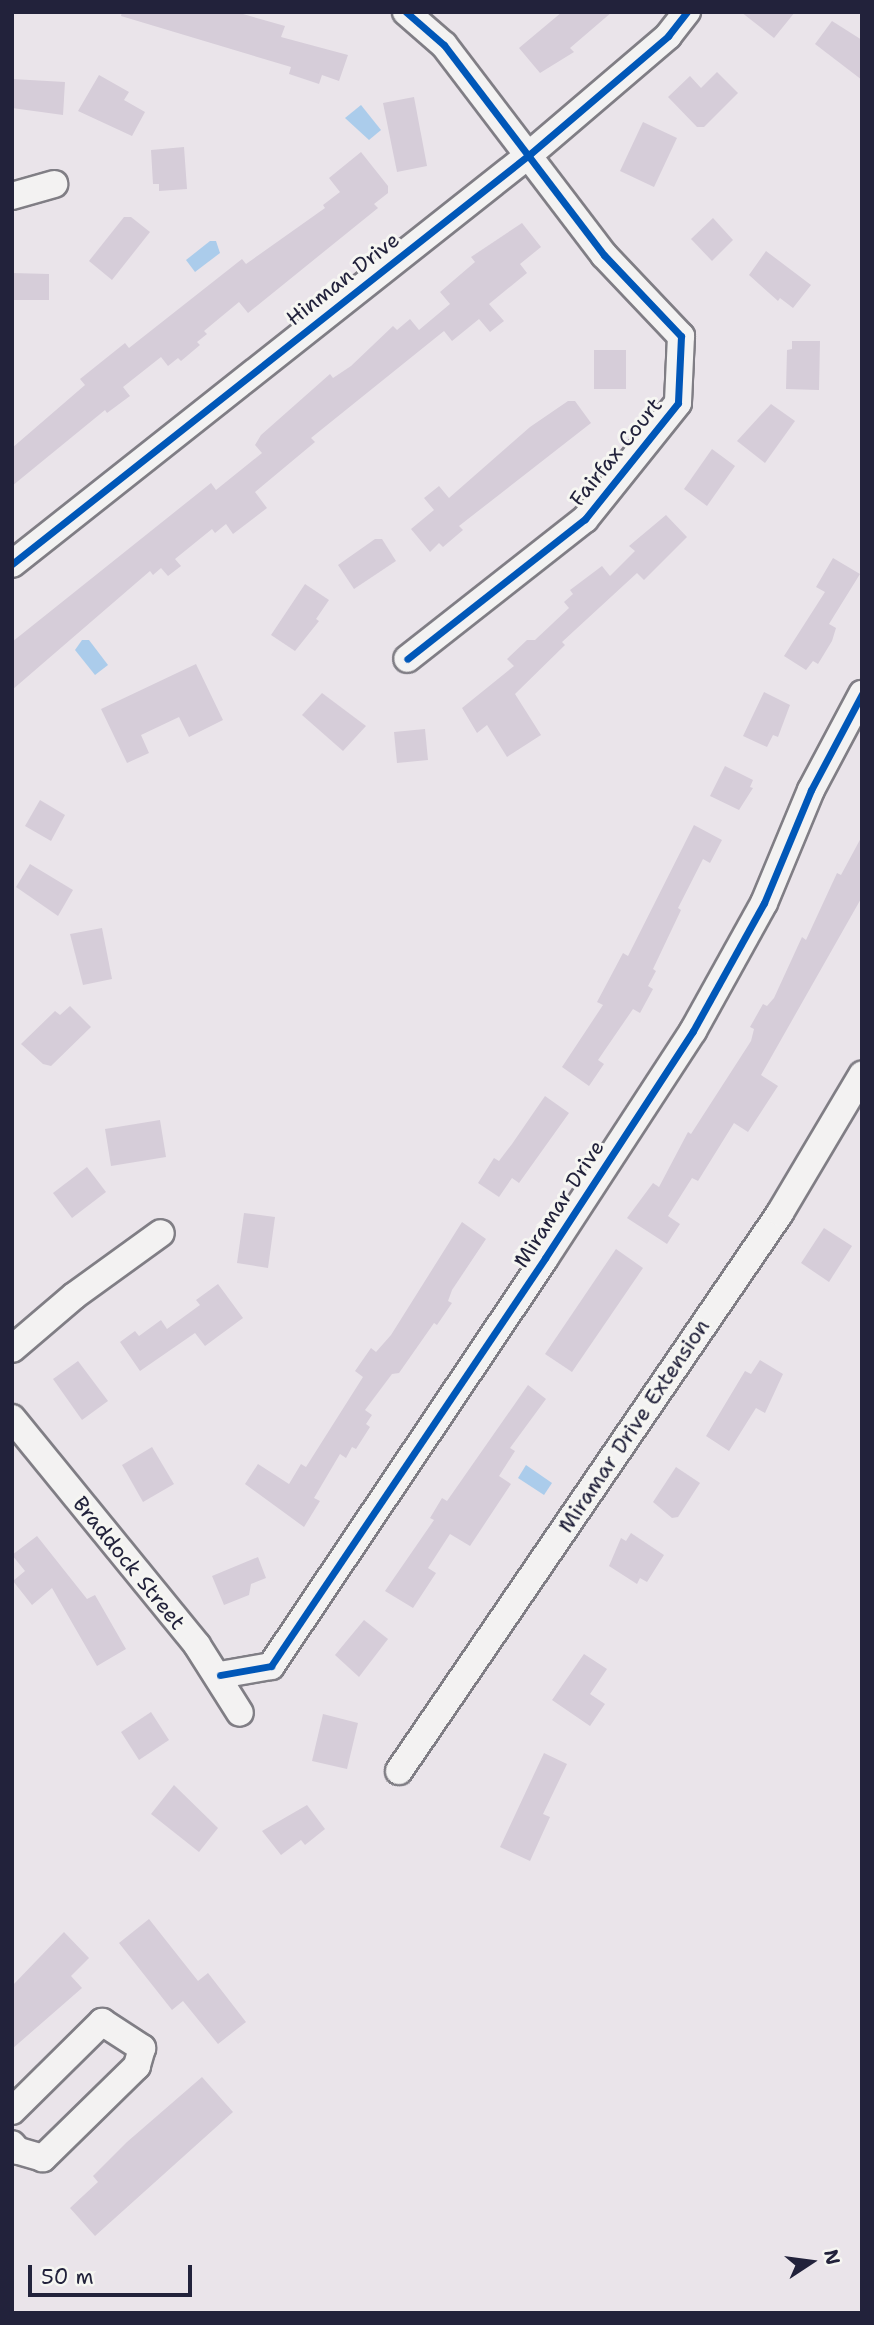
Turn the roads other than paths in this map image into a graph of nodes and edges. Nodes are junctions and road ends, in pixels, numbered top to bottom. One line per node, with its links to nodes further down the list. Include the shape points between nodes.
1 (406, 12): 3 (street, Fairfax Court, via 444,45)
2 (687, 12): 3 (street, Hinman Drive, via 668,36)
3 (530, 154): 6 (street, Hinman Drive); 7 (street, Fairfax Court, via 604,255 681,336 678,403 585,519)
4 (54, 184): 5 (street)
5 (12, 196)
6 (12, 564)
7 (407, 659)
8 (862, 694): 13 (street, Miramar Drive, via 811,790 764,903 706,1008 545,1258 271,1666)
9 (862, 1076): 15 (street, Miramar Drive Extension, via 780,1213)
10 (160, 1233): 11 (street)
11 (12, 1349)
12 (12, 1418): 13 (street, Braddock Street)
13 (220, 1675): 14 (street, Braddock Street)
14 (240, 1713)
15 (399, 1771)
16 (12, 2112): 17 (street, via 102,2022 142,2048 137,2066 43,2158 18,2151)
17 (12, 2144)

